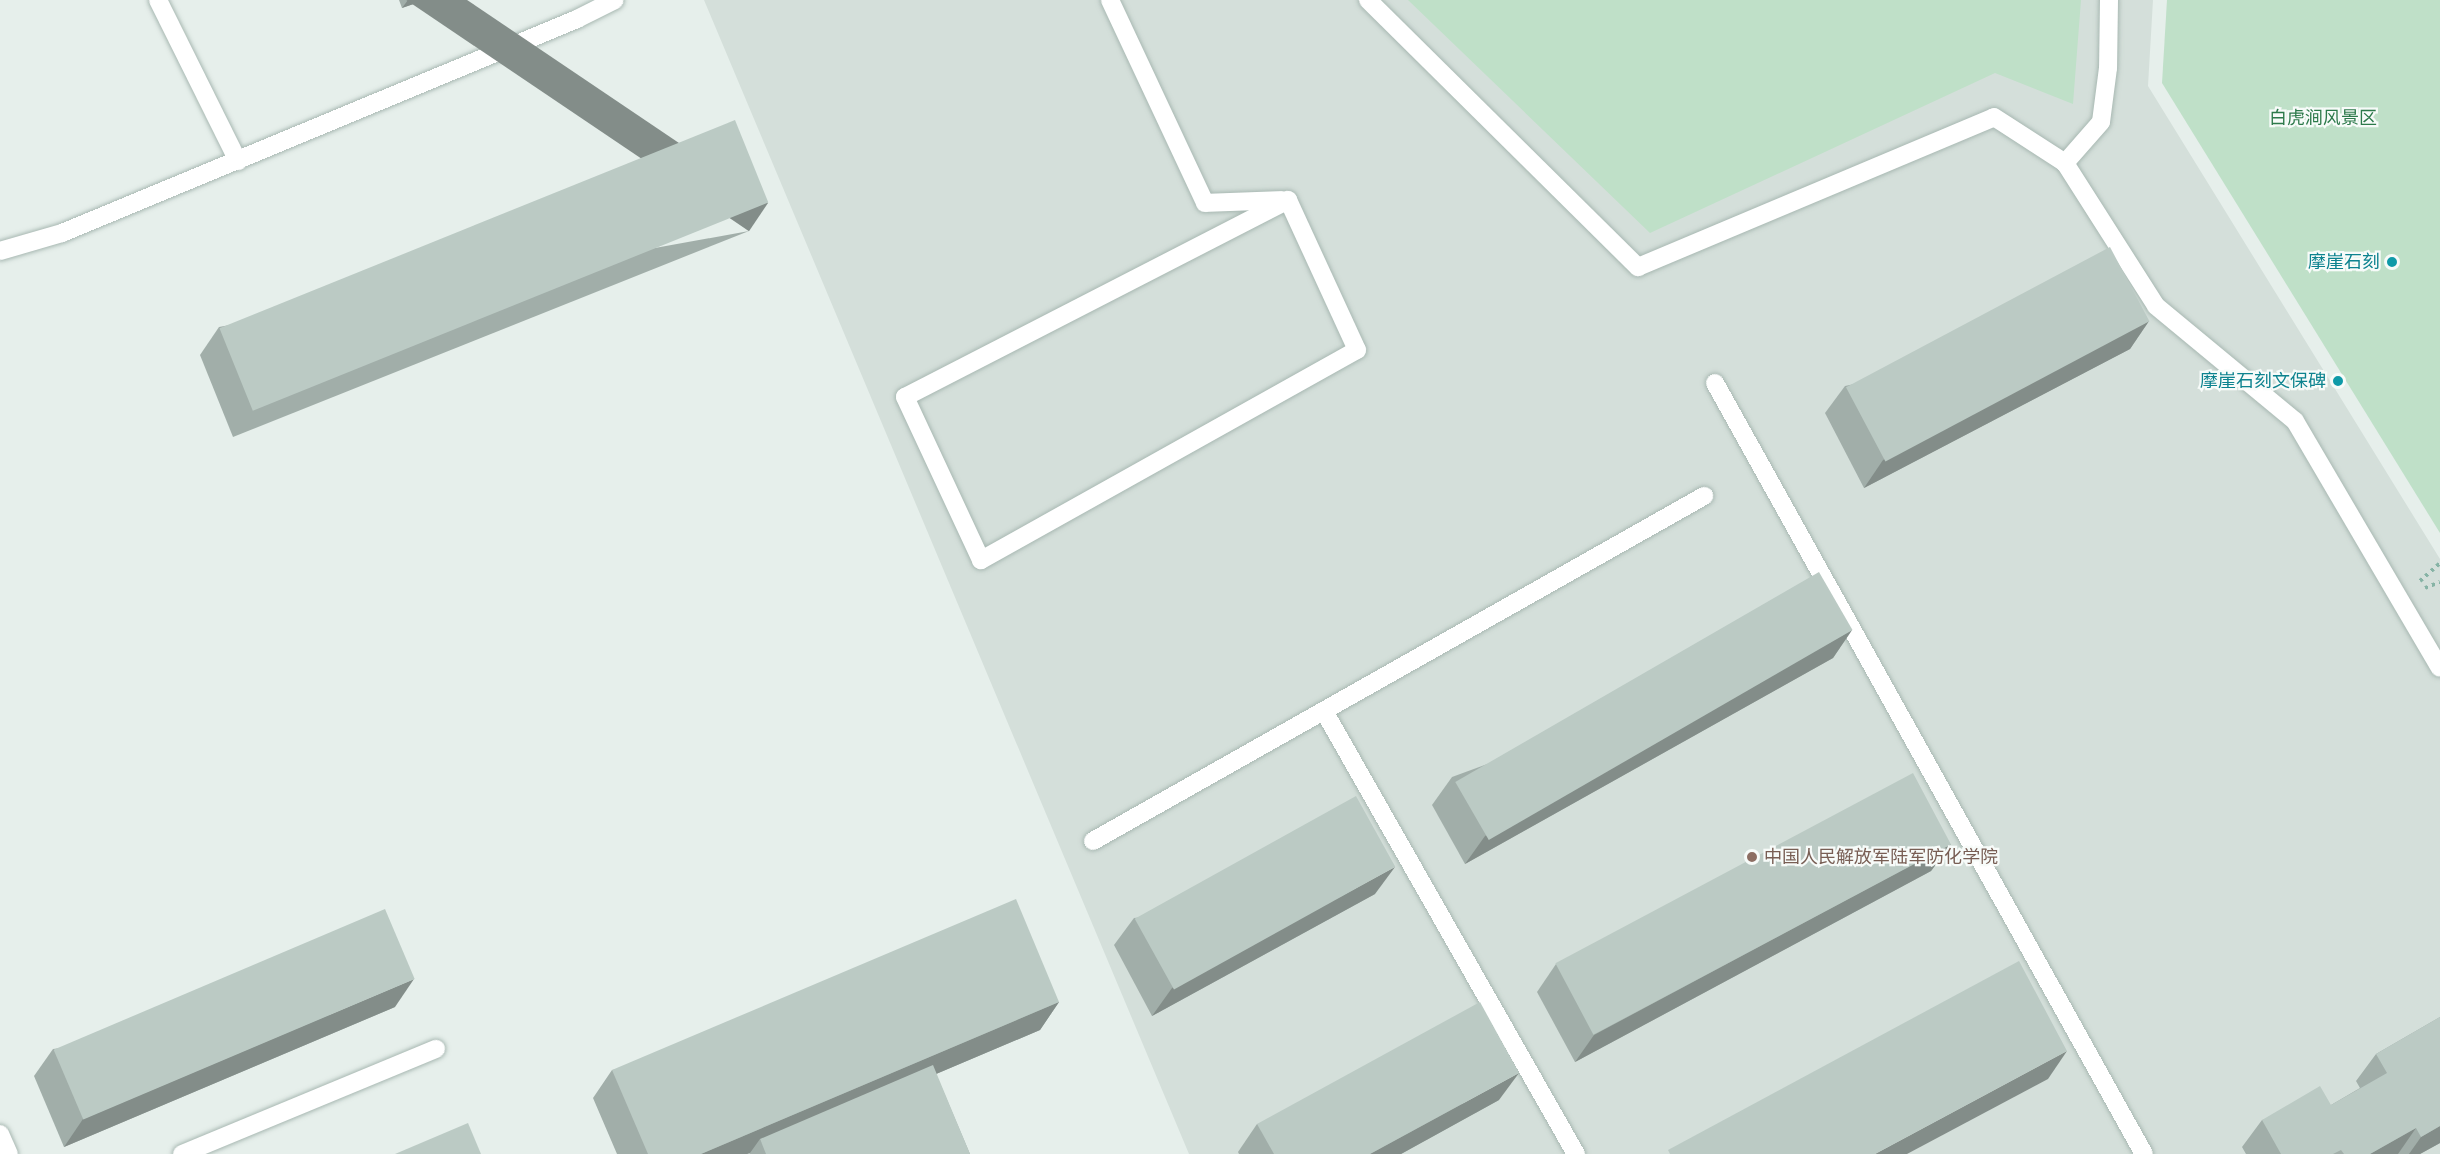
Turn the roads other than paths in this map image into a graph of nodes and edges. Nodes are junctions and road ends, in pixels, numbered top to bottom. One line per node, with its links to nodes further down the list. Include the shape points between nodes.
1 (158, 0): 6 (street)
2 (615, 0): 6 (street)
3 (1110, 0): 8 (street, via 1205,203)
4 (1368, 0): 7 (street, via 1638,267 1994,117)
5 (2109, 0): 7 (street, via 2109,68 2101,122)
6 (238, 161): 9 (street, via 62,233)
7 (2065, 163): 12 (street, via 2156,306 2295,421)
8 (1288, 200): 8 (street, via 1357,350 981,560 905,397)
9 (0, 251)
10 (1715, 383): 20 (street)
11 (1704, 496): 13 (street)
12 (2440, 668)
13 (1324, 711): 14 (street); 19 (street)
14 (1093, 841)
15 (436, 1049): 18 (street)
16 (0, 1134): 17 (street)
17 (9, 1154)
18 (182, 1154)
19 (1576, 1154)
20 (2144, 1154)

